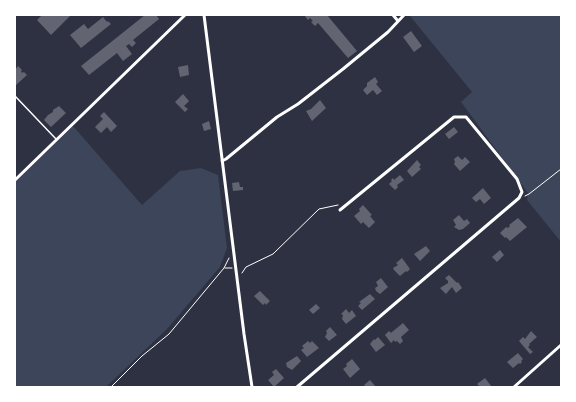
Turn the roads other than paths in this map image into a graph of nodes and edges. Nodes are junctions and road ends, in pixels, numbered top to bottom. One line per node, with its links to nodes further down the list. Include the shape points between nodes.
1 (185, 15): 7 (street)
2 (204, 15): 8 (street)
3 (393, 15): 5 (street)
4 (404, 15): 5 (street)
5 (398, 21): 8 (street, via 338,73)
6 (15, 96): 7 (lane)
7 (56, 139): 9 (street)
8 (222, 160): 12 (street)
9 (15, 180)
10 (340, 210): 13 (street, via 454,117 466,117 517,179 522,192 519,198)
11 (561, 345): 14 (street)
12 (252, 387)
13 (297, 387)
14 (514, 387)

